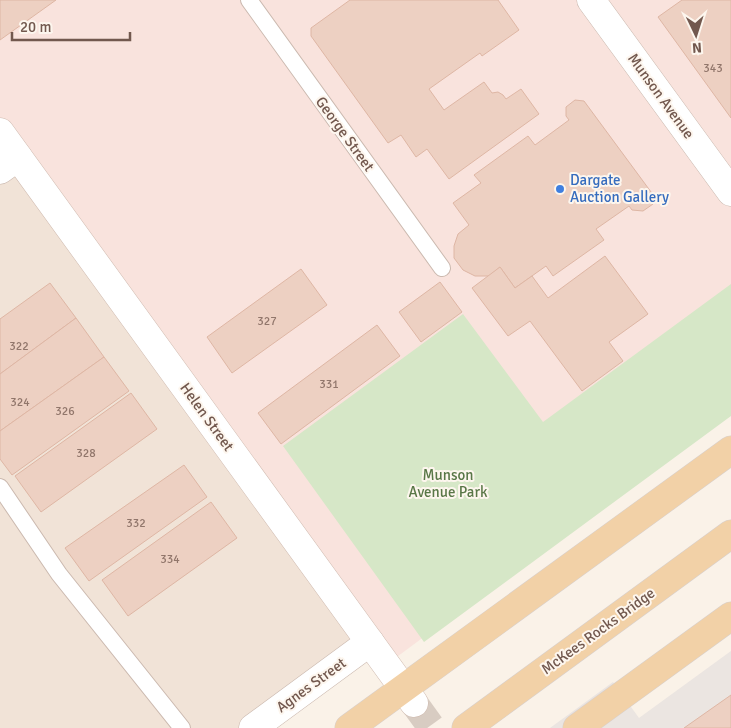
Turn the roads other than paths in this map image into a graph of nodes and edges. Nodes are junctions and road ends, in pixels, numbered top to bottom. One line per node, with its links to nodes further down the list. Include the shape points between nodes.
1 (249, 0): 6 (lane, George Street)
2 (591, 0): 5 (street, Munson Avenue)
3 (0, 132): 4 (street, Helen Street)
4 (9, 163): 11 (street, Helen Street)
5 (731, 192)
6 (442, 268)
7 (731, 450): 12 (main road)
8 (0, 487): 13 (lane, via 59,574)
9 (731, 534): 16 (main road, McKees Rocks Bridge)
10 (731, 616): 17 (main road)
11 (370, 642): 12 (street, Helen Street); 14 (street, Agnes Street)
12 (409, 696): 15 (main road)
13 (182, 728)
14 (253, 728)
15 (349, 728)
16 (466, 728)
17 (577, 728)

